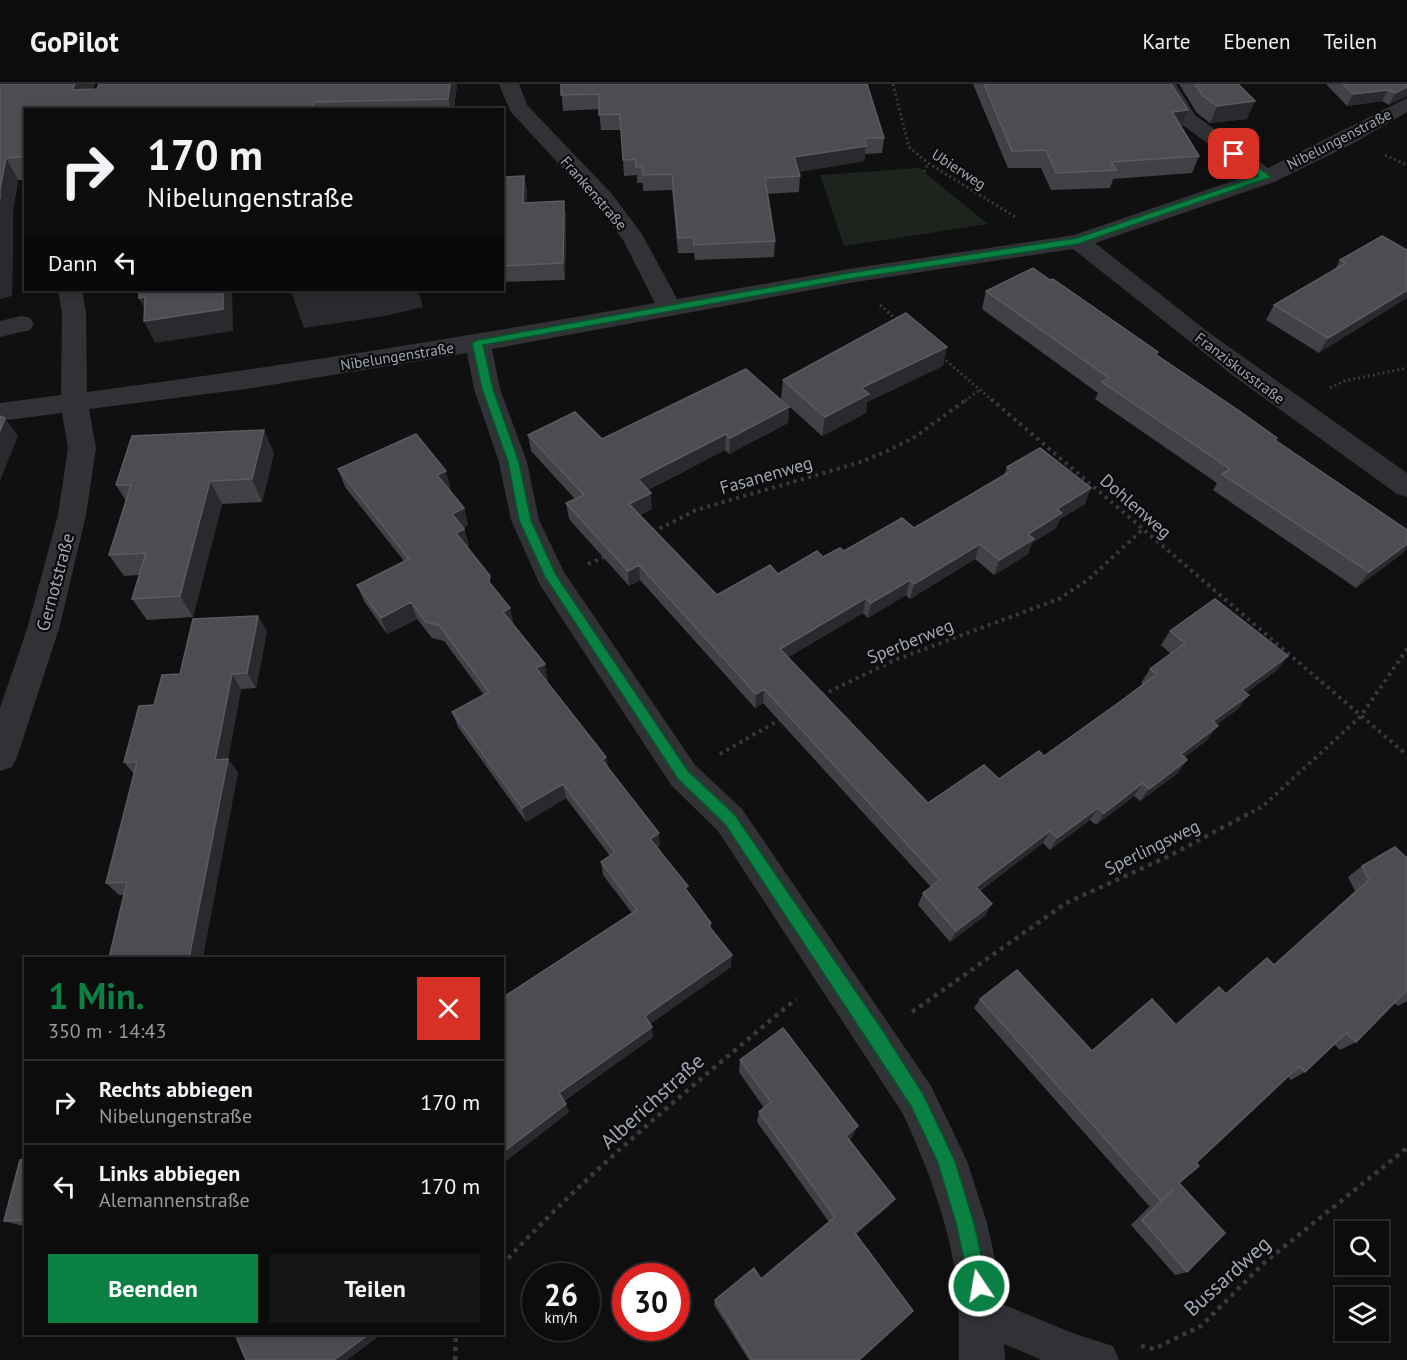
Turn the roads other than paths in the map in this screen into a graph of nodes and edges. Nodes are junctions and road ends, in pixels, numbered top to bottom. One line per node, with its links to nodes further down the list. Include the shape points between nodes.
1 (509, 84): 7 (street, Frankenstraße, via 518,107 603,198 634,239)
2 (1166, 84): 4 (street, via 1187,119)
3 (1407, 104): 4 (street, Nibelungenstraße)
4 (1266, 177): 5 (street, Nibelungenstraße)
5 (1078, 241): 7 (street, Nibelungenstraße, via 849,276); 11 (street, Franziskusstraße, via 1138,292)
6 (70, 291): 9 (street, Gernotstraße, via 74,313)
7 (670, 309): 8 (street, Nibelungenstraße)
8 (478, 343): 9 (street, Nibelungenstraße, via 246,380); 13 (street, via 487,389 513,462 525,520 551,577 683,775 730,820 917,1100 946,1161 965,1223 979,1286)
9 (74, 402): 10 (street, Nibelungenstraße); 12 (street, Gernotstraße, via 82,448 72,516 43,629)
10 (0, 412)
11 (1407, 487)
12 (0, 757)
13 (980, 1314): 14 (street); 15 (lane, via 1075,1354)
14 (982, 1360)
15 (1099, 1360)

